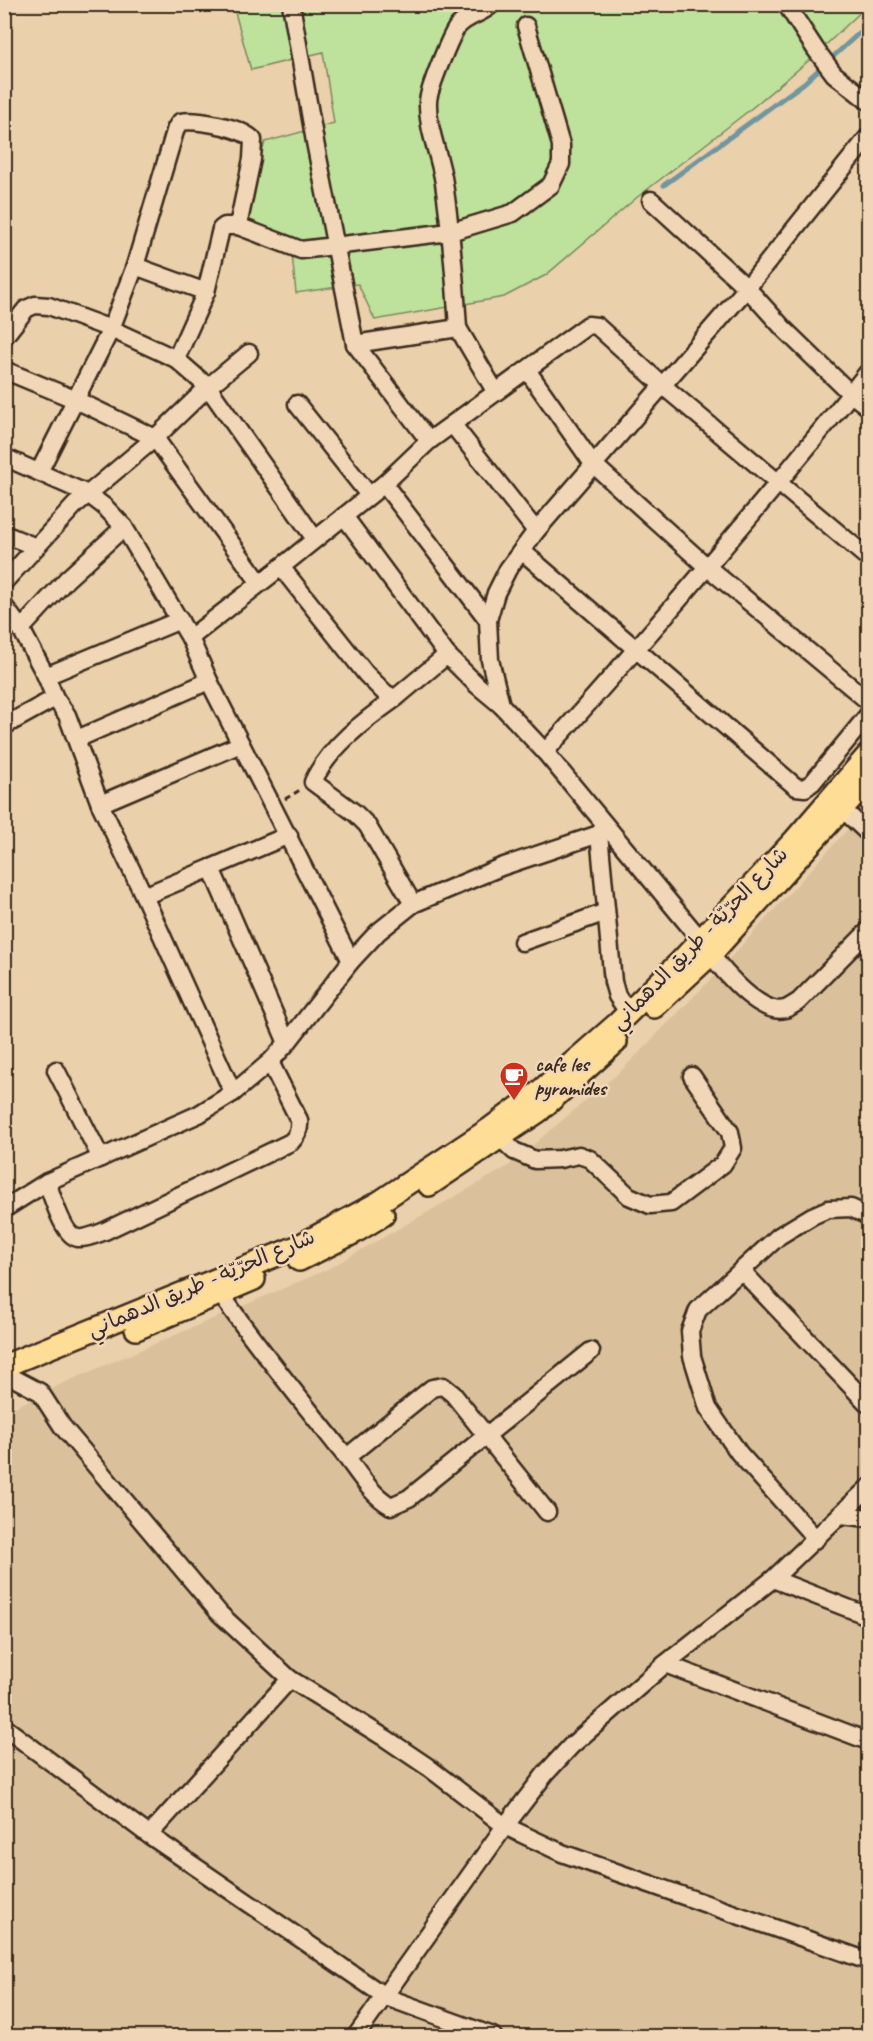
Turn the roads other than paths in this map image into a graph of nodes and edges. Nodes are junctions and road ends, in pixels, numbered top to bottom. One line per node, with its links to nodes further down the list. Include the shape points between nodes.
1 (291, 4): 10 (street)
2 (492, 4): 9 (street, via 457,27 428,100)
3 (786, 4): 5 (street, via 826,63)
4 (526, 26): 9 (street, via 561,145 561,164 551,185 513,213)
5 (868, 101)
6 (868, 137): 12 (street)
7 (651, 200): 12 (street)
8 (238, 226): 10 (street, via 300,250); 11 (street, via 253,140 247,134 207,122 180,122); 13 (street, via 221,229)
9 (450, 232): 10 (street); 14 (street)
10 (337, 247): 17 (street)
11 (135, 266): 13 (street); 15 (street)
12 (747, 288): 23 (street); 26 (street)
13 (206, 292): 19 (street)
14 (458, 328): 17 (street); 25 (street)
15 (111, 329): 16 (street, via 49,306 35,305 26,309); 19 (street); 27 (street)
16 (4, 337)
17 (355, 344): 32 (street)
18 (249, 353): 24 (street)
19 (176, 359): 24 (street)
20 (4, 370): 27 (street)
21 (527, 370): 23 (street, via 593,324); 25 (street); 34 (street)
22 (868, 372): 26 (street)
23 (662, 385): 34 (street); 36 (street)
24 (208, 387): 31 (street); 44 (street)
25 (495, 391): 30 (street)
26 (851, 394): 29 (street); 36 (street)
27 (74, 399): 31 (street); 35 (street)
28 (297, 404): 39 (street)
29 (868, 407)
30 (453, 425): 32 (street); 42 (street)
31 (155, 438): 38 (street); 51 (street)
32 (429, 441): 37 (street)
33 (4, 457): 35 (street)
34 (593, 465): 42 (street); 48 (street)
35 (39, 472): 38 (street)
36 (780, 483): 47 (street); 48 (street)
37 (384, 484): 39 (street); 54 (street)
38 (88, 494): 41 (street); 45 (street)
39 (369, 495): 40 (street)
40 (344, 516): 44 (street); 58 (street)
41 (124, 527): 53 (street); 55 (street, via 67,579)
42 (536, 531): 46 (street)
43 (4, 534): 45 (street)
44 (315, 538): 49 (street)
45 (36, 547): 50 (street)
46 (522, 551): 54 (street, via 496,593); 57 (street)
47 (868, 558)
48 (706, 566): 57 (street); 63 (street)
49 (281, 567): 51 (street); 62 (street, via 366,674)
50 (4, 582)
51 (260, 583): 56 (street)
52 (4, 606): 55 (street)
53 (180, 620): 56 (street); 59 (street)
54 (488, 620): 64 (street, via 490,660)
55 (21, 629): 59 (street)
56 (190, 638): 60 (street)
57 (636, 650): 65 (street, via 796,787 805,788 813,782); 69 (street)
58 (447, 655): 62 (street); 64 (street)
59 (46, 676): 61 (street)
60 (209, 681): 67 (street); 68 (street)
61 (56, 698): 66 (street); 67 (street)
62 (396, 698): 79 (street, via 362,722 319,769 313,782 367,825)
63 (868, 701)
64 (501, 705): 69 (street)
65 (868, 715)
66 (4, 726)
67 (77, 739): 72 (street)
68 (241, 744): 72 (street); 76 (street)
69 (545, 752): 74 (street)
70 (868, 755): 73 (main road, شارع الحرّيّة - طريق الدهماني)
71 (868, 780): 73 (main road, شارع الحرّيّة - طريق الدهماني)
72 (100, 804): 78 (street)
73 (837, 804): 75 (street); 83 (main road, شارع الحرّيّة - طريق الدهماني)
74 (602, 829): 79 (street); 80 (street); 83 (street)
75 (868, 832)
76 (289, 835): 77 (street); 84 (street)
77 (211, 868): 78 (street); 86 (street)
78 (144, 896): 90 (street)
79 (413, 904): 84 (street, via 378,932)
80 (606, 912): 82 (street); 85 (street, via 613,982)
81 (868, 932): 83 (street, via 798,1002 784,1010 770,1008 750,997)
82 (522, 942)
83 (705, 947): 85 (main road, شارع الحرّيّة - طريق الدهماني, via 681,961); 91 (main road, شارع الحرّيّة - طريق الدهماني, via 582,1074 539,1111)
84 (351, 961): 86 (street)
85 (628, 1012): 91 (main road, شارع الحرّيّة - طريق الدهماني)
86 (287, 1043): 87 (street)
87 (270, 1062): 90 (street); 93 (street, via 299,1120 300,1127 291,1142 105,1231 80,1239 64,1226)
88 (56, 1070): 92 (street)
89 (692, 1076): 91 (street, via 730,1132 733,1148 723,1164 671,1203 650,1205 628,1196 590,1159 579,1155 535,1160 514,1151)
90 (232, 1093): 92 (street, via 199,1114)
91 (495, 1133): 97 (main road, شارع الحرّيّة - طريق الدهماني, via 461,1165 354,1232); 99 (main road, شارع الحرّيّة - طريق الدهماني, via 299,1246)
92 (101, 1158): 93 (street)
93 (47, 1182): 94 (street)
94 (4, 1209)
95 (868, 1216): 96 (street, via 851,1208 828,1209 779,1236)
96 (741, 1270): 100 (street); 107 (street, via 698,1310 690,1331 692,1356 708,1408 739,1453)
97 (220, 1293): 99 (main road, شارع الحرّيّة - طريق الدهماني); 102 (street)
98 (591, 1352): 101 (street)
99 (6, 1374): 111 (street, via 40,1392 62,1426 220,1614)
100 (868, 1404)
101 (487, 1435): 102 (street, via 443,1386 432,1388); 102 (street, via 409,1498 391,1506 377,1498); 104 (street)
102 (347, 1456)
103 (868, 1488): 105 (street)
104 (547, 1512)
105 (841, 1515): 106 (street); 107 (street)
106 (868, 1518)
107 (816, 1539): 108 (street)
108 (773, 1579): 109 (street); 110 (street)
109 (868, 1616)
110 (665, 1664): 113 (street); 114 (street, via 571,1746)
111 (290, 1679): 114 (street, via 411,1755); 115 (street)
112 (4, 1727): 115 (street)
113 (868, 1742)
114 (505, 1826): 116 (street, via 562,1853); 117 (street)
115 (149, 1835): 117 (street)
116 (868, 1960)
117 (386, 1997): 118 (street); 119 (street)
118 (356, 2037)
119 (493, 2037)

